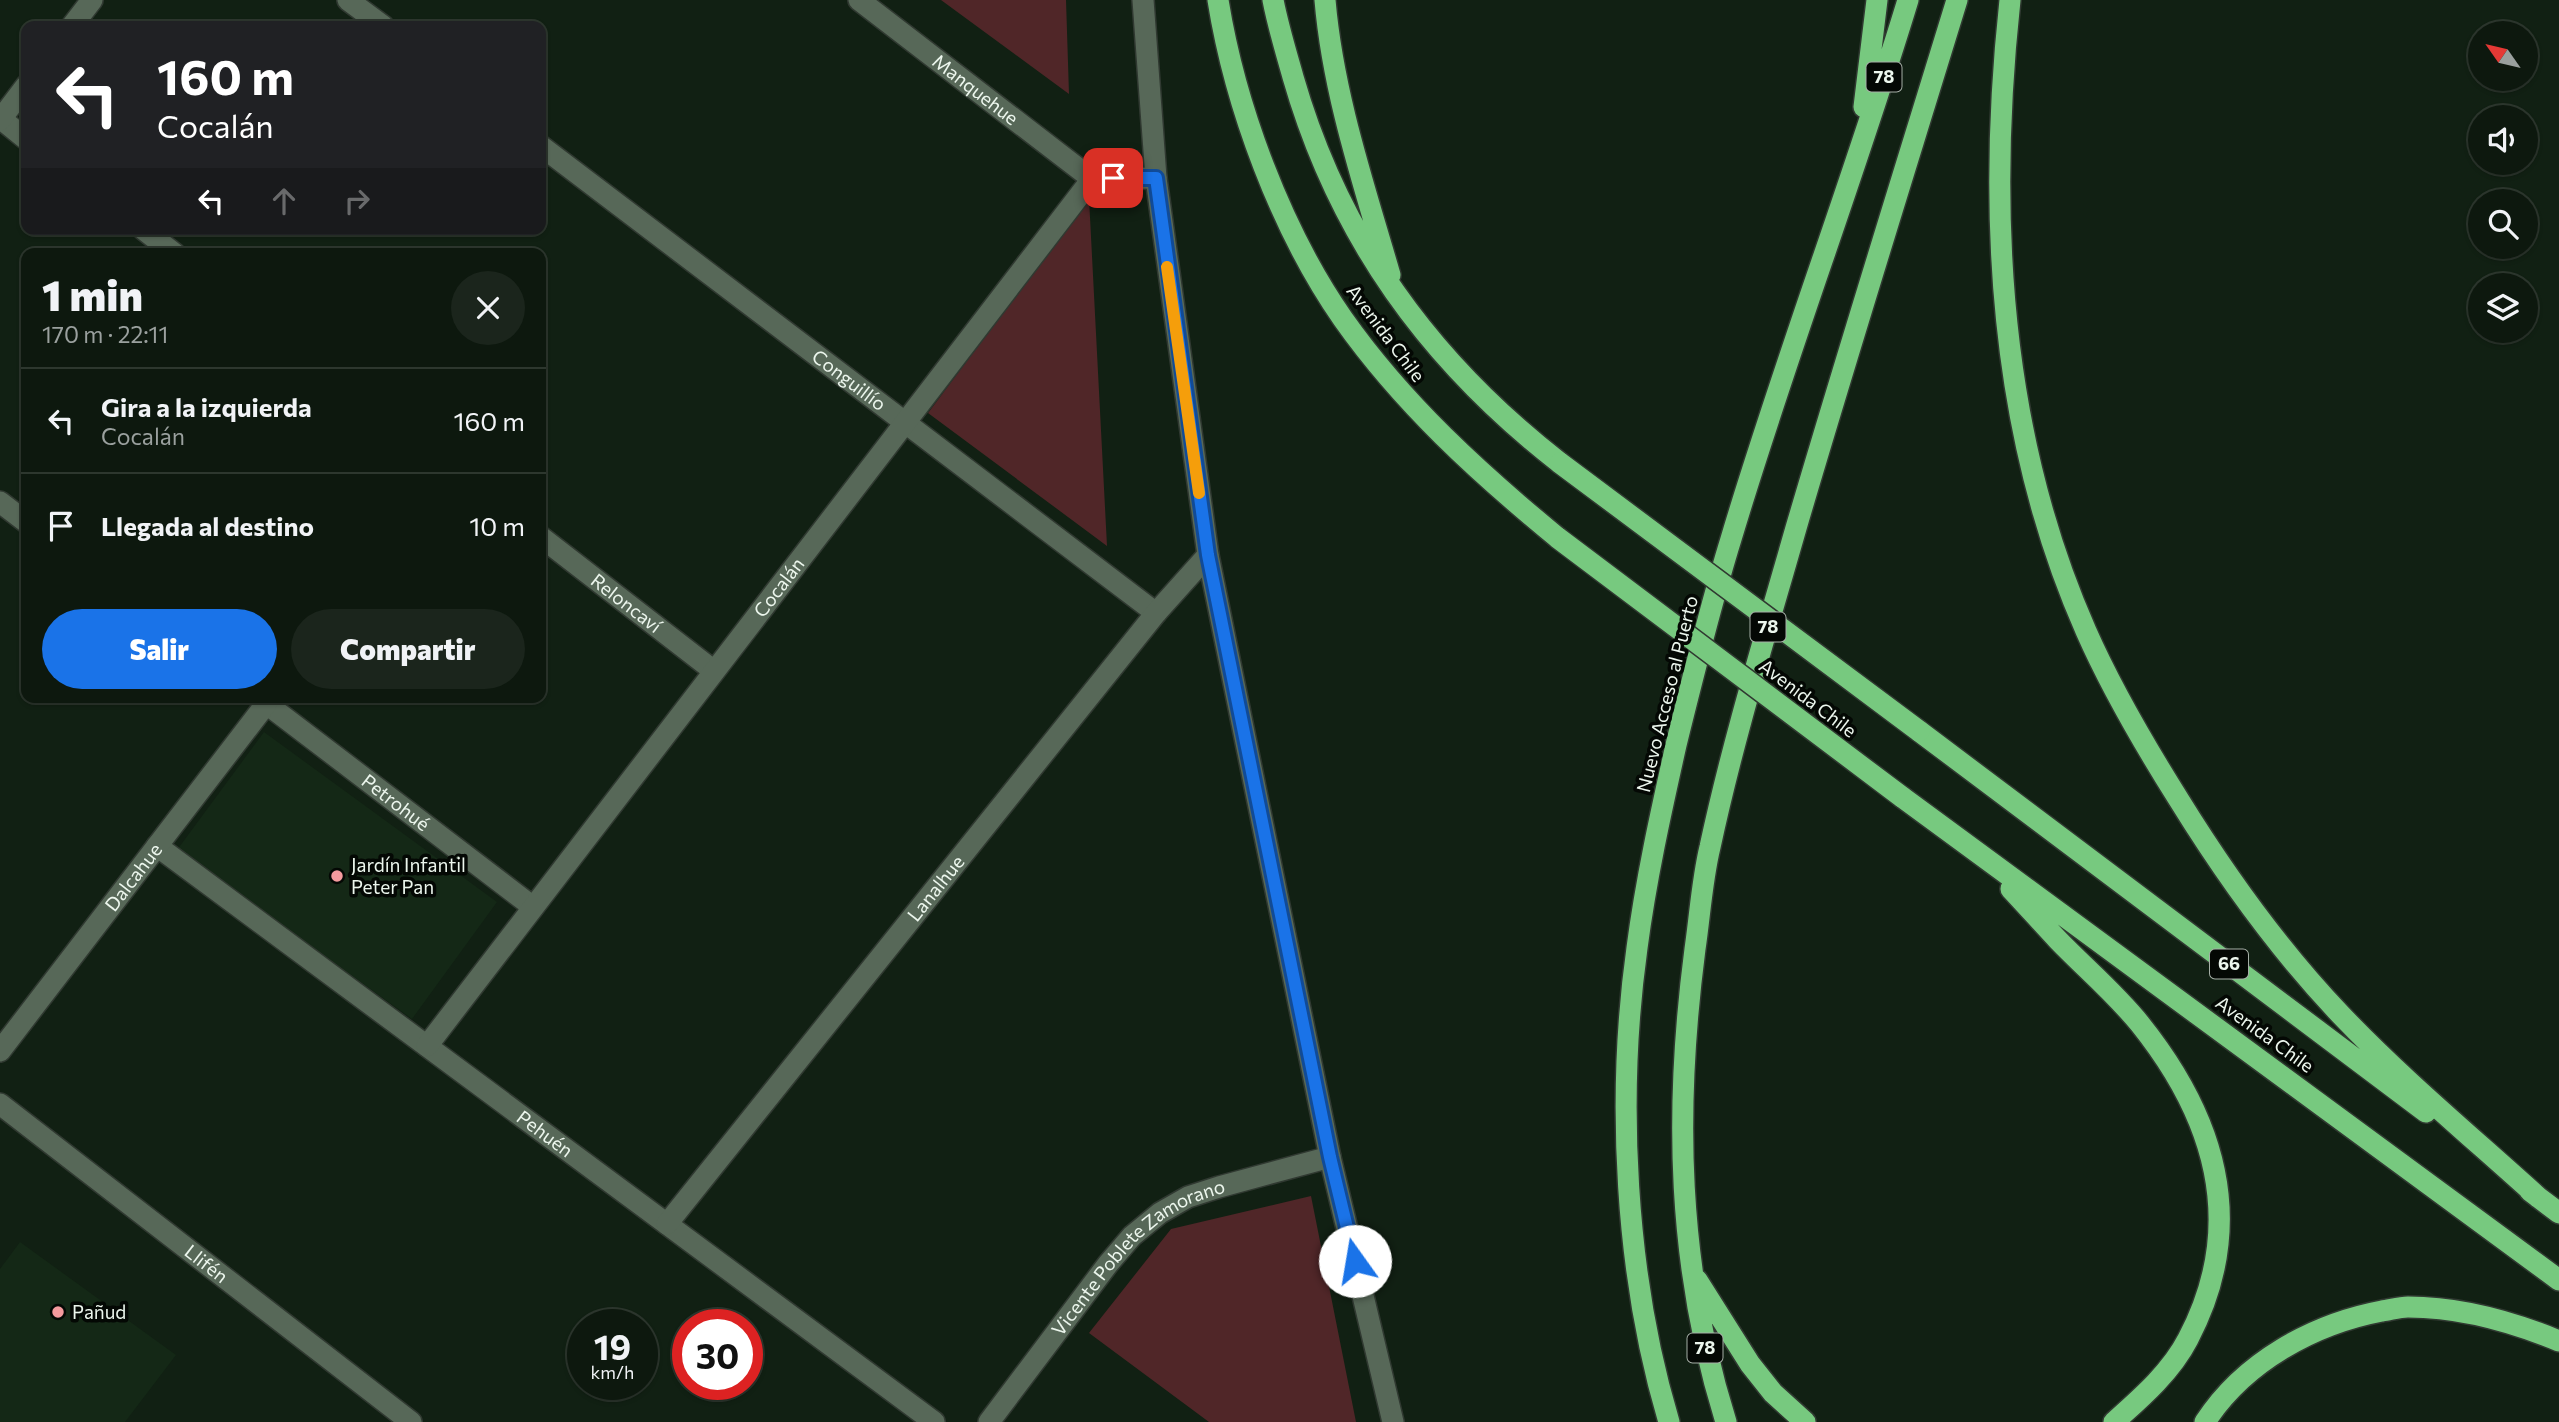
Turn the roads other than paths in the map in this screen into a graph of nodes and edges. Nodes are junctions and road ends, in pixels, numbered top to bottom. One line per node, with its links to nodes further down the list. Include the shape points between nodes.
1 (92, 0): 12 (street)
2 (348, 0): 13 (street)
3 (859, 0): 20 (street, Manquehue)
4 (1143, 0): 19 (street)
5 (1218, 0): 34 (highway, Avenida Chile, bridge, via 1240,99 1284,211 1342,318 1408,400 1494,485 1558,538)
6 (1273, 0): 23 (highway, Avenida Chile, via 1317,152 1367,252)
7 (1325, 0): 23 (highway, via 1352,146)
8 (1877, 0): 18 (highway)
9 (1908, 0): 18 (highway, Nuevo Acceso al Puerto / 78)
10 (1957, 0): 43 (highway, 78, via 1776,597 1709,850 1682,1083 1683,1177)
11 (2010, 0): 40 (highway, via 1998,183 2008,337 2038,494 2085,629 2143,743 2206,843 2273,936 2339,1013)
12 (76, 21)
13 (376, 21)
14 (21, 92): 15 (street)
15 (0, 119): 16 (street)
16 (21, 135)
17 (546, 150): 24 (street, Conguillío)
18 (1858, 154): 50 (highway, Nuevo Acceso al Puerto / 78, via 1730,539 1695,665 1636,950 1626,1121 1631,1207 1642,1299)
19 (1156, 178): 20 (street); 28 (street)
20 (1092, 179): 24 (street, Cocalán)
21 (151, 235): 22 (street)
22 (167, 248)
23 (1397, 297): 40 (highway, Avenida Chile / 66, bridge, via 1489,403 1560,463)
24 (904, 423): 29 (street, Conguillío); 30 (street, Cocalán)
25 (0, 502): 26 (street)
26 (21, 518)
27 (546, 541): 30 (street, Reloncaví)
28 (1208, 555): 29 (street, Lanalhue); 39 (street)
29 (1156, 614): 42 (street, Lanalhue)
30 (714, 671): 35 (street, Cocalán)
31 (261, 703): 33 (street, Dalcahue)
32 (265, 703): 35 (street, Petrohué)
33 (157, 846): 36 (street, Pehuén); 37 (street, Dalcahue)
34 (1979, 853): 44 (highway, Avenida Chile); 53 (highway, via 2138,1022 2187,1091 2215,1166 2217,1252 2205,1302 2188,1341 2152,1388)
35 (533, 907): 36 (street, Cocalán)
36 (427, 1046): 42 (street, Pehuén)
37 (0, 1051)
38 (0, 1104): 46 (street, Llifén)
39 (1330, 1157): 48 (street, Vicente Poblete Zamorano, via 1219,1186 1160,1213 1108,1264); 49 (street)
40 (2539, 1198): 41 (highway, Avenida Chile / 66)
41 (2559, 1213)
42 (667, 1224): 47 (street, Pehuén)
43 (1692, 1272): 51 (highway, 78, via 1711,1374); 52 (highway, via 1750,1364)
44 (2559, 1280)
45 (2559, 1341): 54 (highway, via 2449,1311 2406,1307 2367,1314 2332,1323 2267,1359 2232,1388)
46 (411, 1422)
47 (934, 1422)
48 (989, 1422)
49 (1393, 1422)
50 (1669, 1422)
51 (1726, 1422)
52 (1805, 1422)
53 (2114, 1422)
54 (2205, 1422)

